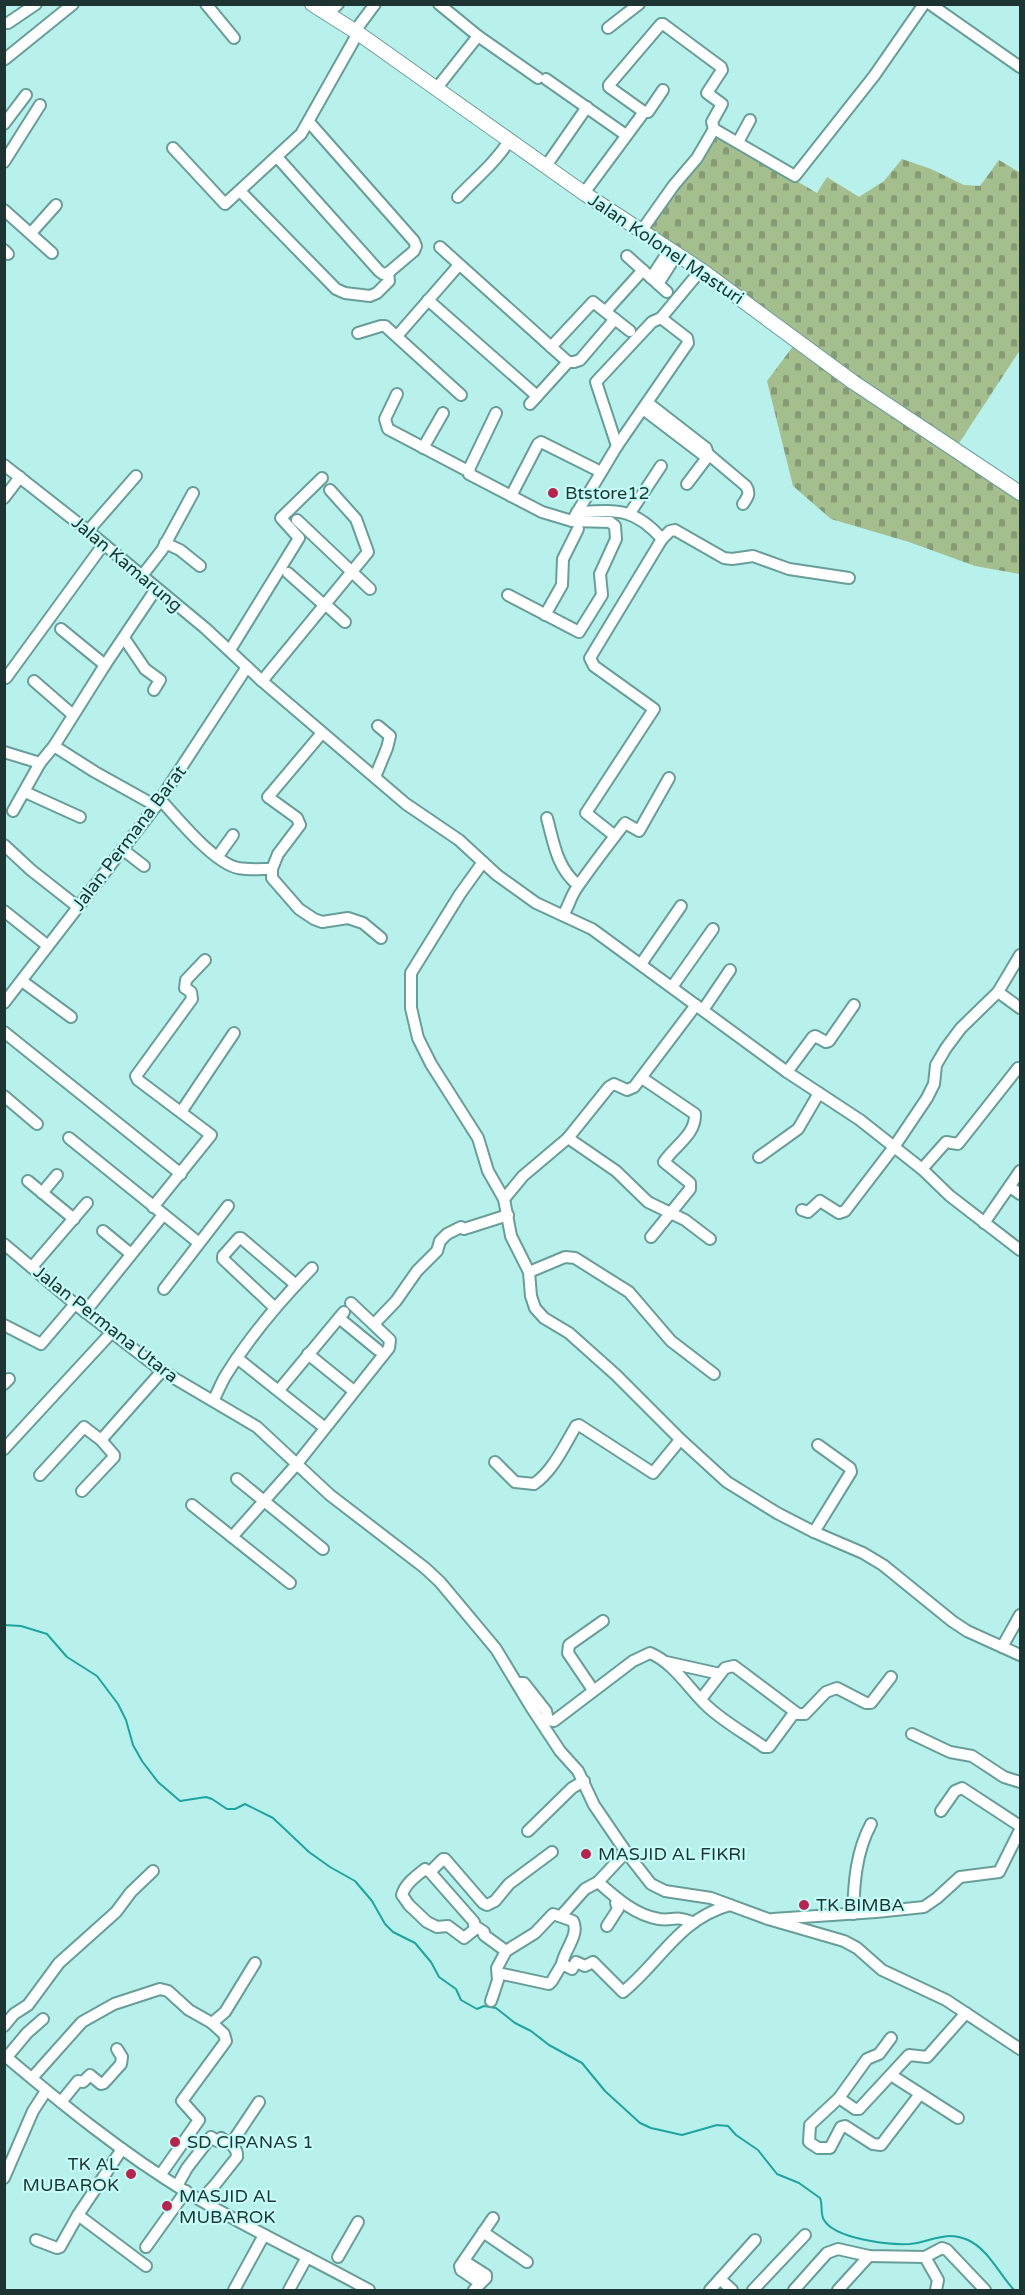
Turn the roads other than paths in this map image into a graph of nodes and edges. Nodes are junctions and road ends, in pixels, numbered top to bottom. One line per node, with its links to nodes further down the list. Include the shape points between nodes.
1 (74, 4): 16 (street)
2 (312, 4): 10 (main road, Jalan Kolonel Masturi)
3 (375, 4): 13 (street)
4 (439, 4): 14 (street)
5 (639, 4): 12 (street)
6 (924, 4): 30 (street, via 874,76 795,176)
7 (930, 4): 17 (street)
8 (208, 5): 15 (street)
9 (32, 6): 11 (street)
10 (333, 9): 13 (main road, Jalan Kolonel Masturi)
11 (8, 23)
12 (608, 28)
13 (356, 32): 18 (main road, Jalan Kolonel Masturi); 25 (street)
14 (478, 36): 18 (street); 22 (street)
15 (234, 38)
16 (5, 59)
17 (1020, 67)
18 (436, 89): 29 (main road, Jalan Kolonel Masturi)
19 (663, 90): 23 (street, via 648,112)
20 (26, 95): 26 (street)
21 (40, 105): 33 (street)
22 (587, 107): 28 (street); 34 (street)
23 (644, 112): 27 (street, via 609,85 663,24 721,67 707,93 722,104 712,122); 36 (street)
24 (750, 120): 30 (street)
25 (309, 122): 32 (street); 48 (street, via 414,241 414,251)
26 (4, 124)
27 (714, 129): 30 (street); 40 (street)
28 (623, 133)
29 (510, 141): 34 (main road, Jalan Kolonel Masturi); 37 (street, via 486,172 478,175)
30 (738, 142)
31 (173, 148): 35 (street, via 225,204)
32 (277, 157): 35 (street); 48 (street, via 379,271)
33 (4, 162)
34 (544, 165): 36 (main road, Jalan Kolonel Masturi)
35 (240, 192): 48 (street, via 336,289 370,296 389,281)
36 (584, 193): 40 (main road, Jalan Kolonel Masturi)
37 (459, 197)
38 (56, 205): 41 (street)
39 (4, 210): 41 (street)
40 (642, 230): 43 (main road, Jalan Kolonel Masturi)
41 (31, 233): 44 (street)
42 (440, 247): 46 (street)
43 (674, 251): 47 (main road, Jalan Kolonel Masturi); 49 (street)
44 (52, 253)
45 (627, 256): 49 (street)
46 (459, 265): 51 (street); 58 (street)
47 (701, 270): 54 (street); 80 (main road, Jalan Kolonel Masturi, via 853,382)
48 (388, 273)
49 (650, 277): 50 (street); 52 (street)
50 (667, 292)
51 (428, 300): 57 (street); 59 (street, via 534,400)
52 (606, 311): 53 (street); 58 (street, via 596,303 589,304)
53 (615, 318): 55 (street); 59 (street, via 580,360)
54 (662, 318): 62 (street, via 688,343); 66 (street, via 652,322 596,382)
55 (630, 331)
56 (358, 333): 57 (street, via 384,326)
57 (397, 336): 61 (street)
58 (551, 347): 59 (street)
59 (568, 362)
60 (397, 394): 68 (street, via 385,424)
61 (461, 395)
62 (645, 406): 65 (street); 69 (street, via 706,448)
63 (443, 413): 68 (street)
64 (496, 413): 72 (street)
65 (627, 432): 66 (street); 67 (street)
66 (613, 434): 67 (street)
67 (617, 446): 73 (street)
68 (423, 448): 72 (street)
69 (709, 455): 77 (street); 83 (street, via 746,486 749,491)
70 (4, 465): 75 (street, Jalan Kamarung)
71 (661, 466): 84 (street)
72 (468, 471): 81 (street)
73 (602, 472): 81 (street, via 541,442); 86 (street)
74 (136, 476): 87 (street)
75 (20, 477): 82 (street); 87 (street, Jalan Kamarung)
76 (322, 478): 104 (street, via 281,518 299,538)
77 (687, 484)
78 (330, 490): 92 (street, via 356,519 368,550)
79 (192, 493): 89 (street)
80 (1020, 493)
81 (511, 496): 86 (street, via 542,512)
82 (4, 498)
83 (743, 504)
84 (630, 513): 86 (street, via 609,511); 88 (street)
85 (297, 520): 92 (street)
86 (576, 521): 100 (street, via 563,559 562,585); 100 (street, via 610,522 615,526 616,539 600,574 602,595 579,632)
87 (88, 531): 90 (street, Jalan Kamarung)
88 (662, 539): 95 (street, via 675,530 724,558 753,556 789,569); 125 (street, via 590,658 594,666 654,709 586,813)
89 (165, 543): 91 (street); 94 (street)
90 (103, 545): 94 (street, Jalan Kamarung); 107 (street)
91 (200, 566)
92 (352, 572): 97 (street); 99 (street)
93 (288, 573): 99 (street)
94 (141, 577): 96 (street, Jalan Kamarung)
95 (849, 579)
96 (156, 589): 103 (street); 104 (street, Jalan Kamarung)
97 (370, 589)
98 (508, 595): 100 (street)
99 (324, 604): 101 (street); 109 (street)
100 (544, 615)
101 (345, 622)
102 (61, 629): 105 (street)
103 (124, 638): 105 (street); 110 (street, via 145,669 160,680)
104 (230, 650): 106 (street, Jalan Kamarung)
105 (105, 665): 111 (street)
106 (247, 667): 109 (street, Jalan Kamarung); 120 (street, Jalan Permana Barat)
107 (6, 678)
108 (34, 681): 111 (street)
109 (262, 681): 113 (street, Jalan Kamarung)
110 (154, 690)
111 (73, 715): 114 (street)
112 (378, 726): 117 (street, via 390,736)
113 (322, 733): 117 (street, Jalan Kamarung); 131 (street, via 268,797 297,818 300,825)
114 (54, 746): 116 (street); 120 (street, via 95,772)
115 (4, 752): 116 (street)
116 (40, 763): 119 (street)
117 (375, 777): 129 (street, Jalan Kamarung)
118 (669, 778): 125 (street, via 639,831 625,823)
119 (25, 792): 121 (street); 122 (street)
120 (158, 802): 127 (street, Jalan Permana Barat); 128 (street)
121 (14, 811)
122 (80, 817)
123 (547, 818): 132 (street, via 557,857)
124 (233, 835): 128 (street)
125 (615, 836): 132 (street)
126 (4, 845): 134 (street)
127 (122, 849): 130 (street); 134 (street, Jalan Permana Barat)
128 (218, 856): 131 (street, via 239,868)
129 (483, 862): 136 (street, Jalan Kamarung, via 524,896); 173 (street, via 414,968 410,994 418,1038 439,1079 478,1138 488,1171)
130 (144, 866)
131 (272, 868): 138 (street, via 277,885 314,919 322,922 348,918 363,923)
132 (578, 885): 136 (street)
133 (681, 906): 142 (street)
134 (78, 908): 139 (street, Jalan Permana Barat)
135 (4, 911): 139 (street)
136 (562, 915): 142 (street, Jalan Kamarung, via 583,924)
137 (713, 929): 145 (street)
138 (381, 938)
139 (48, 946): 144 (street, Jalan Permana Barat)
140 (1020, 955): 146 (street)
141 (205, 960): 159 (street, via 186,980 185,988 192,999 136,1076)
142 (641, 964): 145 (street, Jalan Kamarung)
143 (730, 970): 149 (street)
144 (22, 981): 147 (street, Jalan Permana Barat); 151 (street)
145 (672, 987): 149 (street, Jalan Kamarung)
146 (998, 992): 150 (street); 163 (street, via 946,1048 936,1065 927,1098)
147 (4, 1004)
148 (854, 1005): 155 (street, via 829,1041 813,1037)
149 (699, 1007): 155 (street, Jalan Kamarung); 156 (street)
150 (1020, 1008)
151 (71, 1017)
152 (4, 1032): 167 (street)
153 (234, 1033): 159 (street)
154 (1018, 1068): 165 (street, via 958,1144 946,1142)
155 (787, 1072): 157 (street, Jalan Kamarung)
156 (642, 1078): 162 (street, via 631,1090 614,1084 609,1088); 178 (street, via 695,1114 691,1131 664,1162 691,1187)
157 (819, 1093): 163 (street, Jalan Kamarung); 164 (street, via 798,1129)
158 (4, 1096): 160 (street)
159 (181, 1112): 167 (street, via 211,1137)
160 (37, 1124)
161 (69, 1138): 176 (street)
162 (568, 1138): 173 (street); 178 (street, via 616,1171 642,1197)
163 (894, 1147): 165 (street, Jalan Kamarung); 177 (street, via 843,1212 820,1201 808,1212)
164 (759, 1157)
165 (922, 1169): 182 (street, Jalan Kamarung)
166 (1020, 1171): 170 (street)
167 (181, 1174): 176 (street)
168 (57, 1175): 171 (street)
169 (27, 1181): 171 (street)
170 (1010, 1187): 172 (street); 182 (street)
171 (42, 1193): 181 (street)
172 (1020, 1194)
173 (504, 1199): 180 (street)
174 (87, 1203): 181 (street)
175 (228, 1206): 186 (street)
176 (153, 1207): 179 (street)
177 (802, 1210)
178 (672, 1213): 184 (street); 185 (street)
179 (163, 1215): 186 (street); 189 (street)
180 (508, 1215): 192 (street, via 514,1244); 200 (street, via 447,1234)
181 (74, 1219): 190 (street)
182 (984, 1223): 188 (street, Jalan Kamarung)
183 (103, 1231): 189 (street)
184 (651, 1237)
185 (710, 1239)
186 (199, 1243): 194 (street)
187 (4, 1244): 190 (street, Jalan Permana Utara)
188 (1020, 1250)
189 (131, 1254): 198 (street)
190 (32, 1267): 195 (street, Jalan Permana Utara)
191 (312, 1268): 193 (street)
192 (529, 1272): 206 (street, via 565,1257 575,1258 629,1292 671,1341); 212 (street, via 531,1296 539,1313 569,1333)
193 (296, 1285): 196 (street); 196 (street, via 239,1238 223,1259)
194 (164, 1288)
195 (75, 1304): 198 (street, Jalan Permana Utara); 199 (street, via 41,1344)
196 (275, 1308): 204 (street)
197 (344, 1311): 200 (street); 202 (street); 203 (street)
198 (85, 1312): 201 (street, Jalan Permana Utara)
199 (4, 1325)
200 (378, 1328): 216 (street, via 390,1340 389,1348)
201 (112, 1332): 205 (street, Jalan Permana Utara); 214 (street)
202 (378, 1350)
203 (308, 1354): 207 (street); 208 (street)
204 (237, 1358): 208 (street); 209 (street)
205 (162, 1371): 209 (street, Jalan Permana Utara); 211 (street)
206 (714, 1374)
207 (350, 1388)
208 (279, 1390): 210 (street)
209 (210, 1399): 216 (street, Jalan Permana Utara, via 257,1427)
210 (320, 1424)
211 (101, 1440): 217 (street, via 84,1427); 219 (street, via 114,1457)
212 (680, 1440): 215 (street, via 653,1473 579,1425 552,1467 534,1484 515,1482); 222 (street, via 727,1482)
213 (818, 1445): 222 (street, via 851,1472)
214 (5, 1448)
215 (495, 1462)
216 (296, 1465): 220 (street); 233 (street, Jalan Permana Utara, via 440,1582)
217 (40, 1475)
218 (237, 1479): 220 (street)
219 (82, 1491)
220 (265, 1500): 223 (street); 224 (street)
221 (192, 1505): 223 (street)
222 (814, 1532): 228 (street, via 862,1552 952,1621)
223 (232, 1537): 225 (street)
224 (323, 1549)
225 (290, 1583)
226 (1020, 1615): 228 (street)
227 (603, 1621): 234 (street, via 567,1648)
228 (1002, 1647): 229 (street)
229 (1020, 1655)
230 (663, 1661): 231 (street); 234 (street, via 650,1653 643,1654); 235 (street)
231 (720, 1674): 235 (street); 236 (street, via 734,1666)
232 (891, 1677): 236 (street, via 871,1703 837,1688 826,1692 805,1714)
233 (517, 1683): 234 (street, via 524,1683 550,1721); 238 (street)
234 (591, 1688)
235 (701, 1700): 236 (street, via 766,1748)
236 (794, 1713)
237 (912, 1734): 239 (street, via 950,1752 972,1756 1004,1777)
238 (584, 1781): 243 (street); 245 (street, via 594,1805)
239 (1020, 1782)
240 (941, 1811): 242 (street, via 955,1791 962,1788)
241 (871, 1824): 251 (street, via 861,1843)
242 (1020, 1828): 251 (street, via 999,1872 960,1878 924,1907)
243 (528, 1831)
244 (552, 1852): 247 (street, via 487,1905 448,1861 443,1859)
245 (626, 1852): 248 (street); 250 (street, via 658,1889)
246 (153, 1871): 265 (street, via 116,1912 59,1963 28,2005)
247 (430, 1872): 255 (street); 255 (street, via 425,1869 404,1889 402,1895 409,1905 430,1924 448,1926 464,1938)
248 (598, 1882): 249 (street); 252 (street, via 585,1889)
249 (618, 1899): 254 (street, via 656,1918 678,1917); 256 (street, via 618,1909)
250 (730, 1904): 253 (street); 254 (street)
251 (853, 1914): 253 (street)
252 (561, 1916): 257 (street, via 553,1914 535,1933); 259 (street, via 576,1926)
253 (768, 1919): 262 (street, via 844,1941 882,1970)
254 (692, 1922): 259 (street, via 624,1992 592,1962 585,1966 576,1962 572,1969)
255 (475, 1926): 257 (street)
256 (607, 1926)
257 (506, 1951): 260 (street)
258 (255, 1963): 264 (street, via 225,2012)
259 (562, 1964): 260 (street, via 549,1984)
260 (498, 1973): 261 (street)
261 (490, 2001)
262 (966, 2013): 268 (street); 270 (street, via 927,2058 911,2054)
263 (43, 2019): 269 (street)
264 (212, 2024): 271 (street, via 160,1989 114,2004 82,2022); 280 (street, via 226,2041 182,2101 199,2120)
265 (4, 2026)
266 (891, 2038): 274 (street, via 879,2054 867,2059)
267 (117, 2049): 275 (street, via 121,2064 104,2083 90,2075 79,2081)
268 (1020, 2049)
269 (6, 2056): 271 (street)
270 (891, 2075): 273 (street); 274 (street, via 859,2109)
271 (32, 2078): 272 (street)
272 (46, 2091): 275 (street); 281 (street, via 33,2111)
273 (920, 2094): 274 (street, via 881,2145 845,2126 830,2148 819,2148 808,2139 810,2125); 277 (street)
274 (839, 2098)
275 (61, 2102): 279 (street)
276 (259, 2102): 278 (street)
277 (958, 2118)
278 (231, 2144): 282 (street, via 211,2137 187,2168); 283 (street, via 237,2157)
279 (122, 2149): 280 (street); 284 (street)
280 (161, 2174): 282 (street)
281 (4, 2178)
282 (182, 2189): 283 (street); 292 (street)
283 (201, 2200): 288 (street)
284 (78, 2215): 290 (street, via 59,2248); 298 (street)
285 (493, 2218): 287 (street)
286 (358, 2222): 297 (street)
287 (483, 2232): 296 (street); 300 (street, via 460,2266)
288 (264, 2235): 294 (street); 301 (street)
289 (805, 2235): 306 (street)
290 (36, 2240)
291 (755, 2240): 299 (street)
292 (146, 2247)
293 (869, 2256): 295 (street); 307 (street, via 838,2249 827,2253); 308 (street)
294 (307, 2257): 297 (street); 302 (street)
295 (925, 2257): 309 (street, via 938,2280); 310 (street, via 945,2249)
296 (527, 2262)
297 (334, 2264): 303 (street)
298 (146, 2266)
299 (720, 2279): 304 (street); 305 (street)
300 (477, 2287)
301 (234, 2290)
302 (288, 2290)
303 (369, 2290)
304 (710, 2290)
305 (732, 2290)
306 (753, 2290)
307 (794, 2290)
308 (838, 2290)
309 (936, 2290)
310 (985, 2290)

